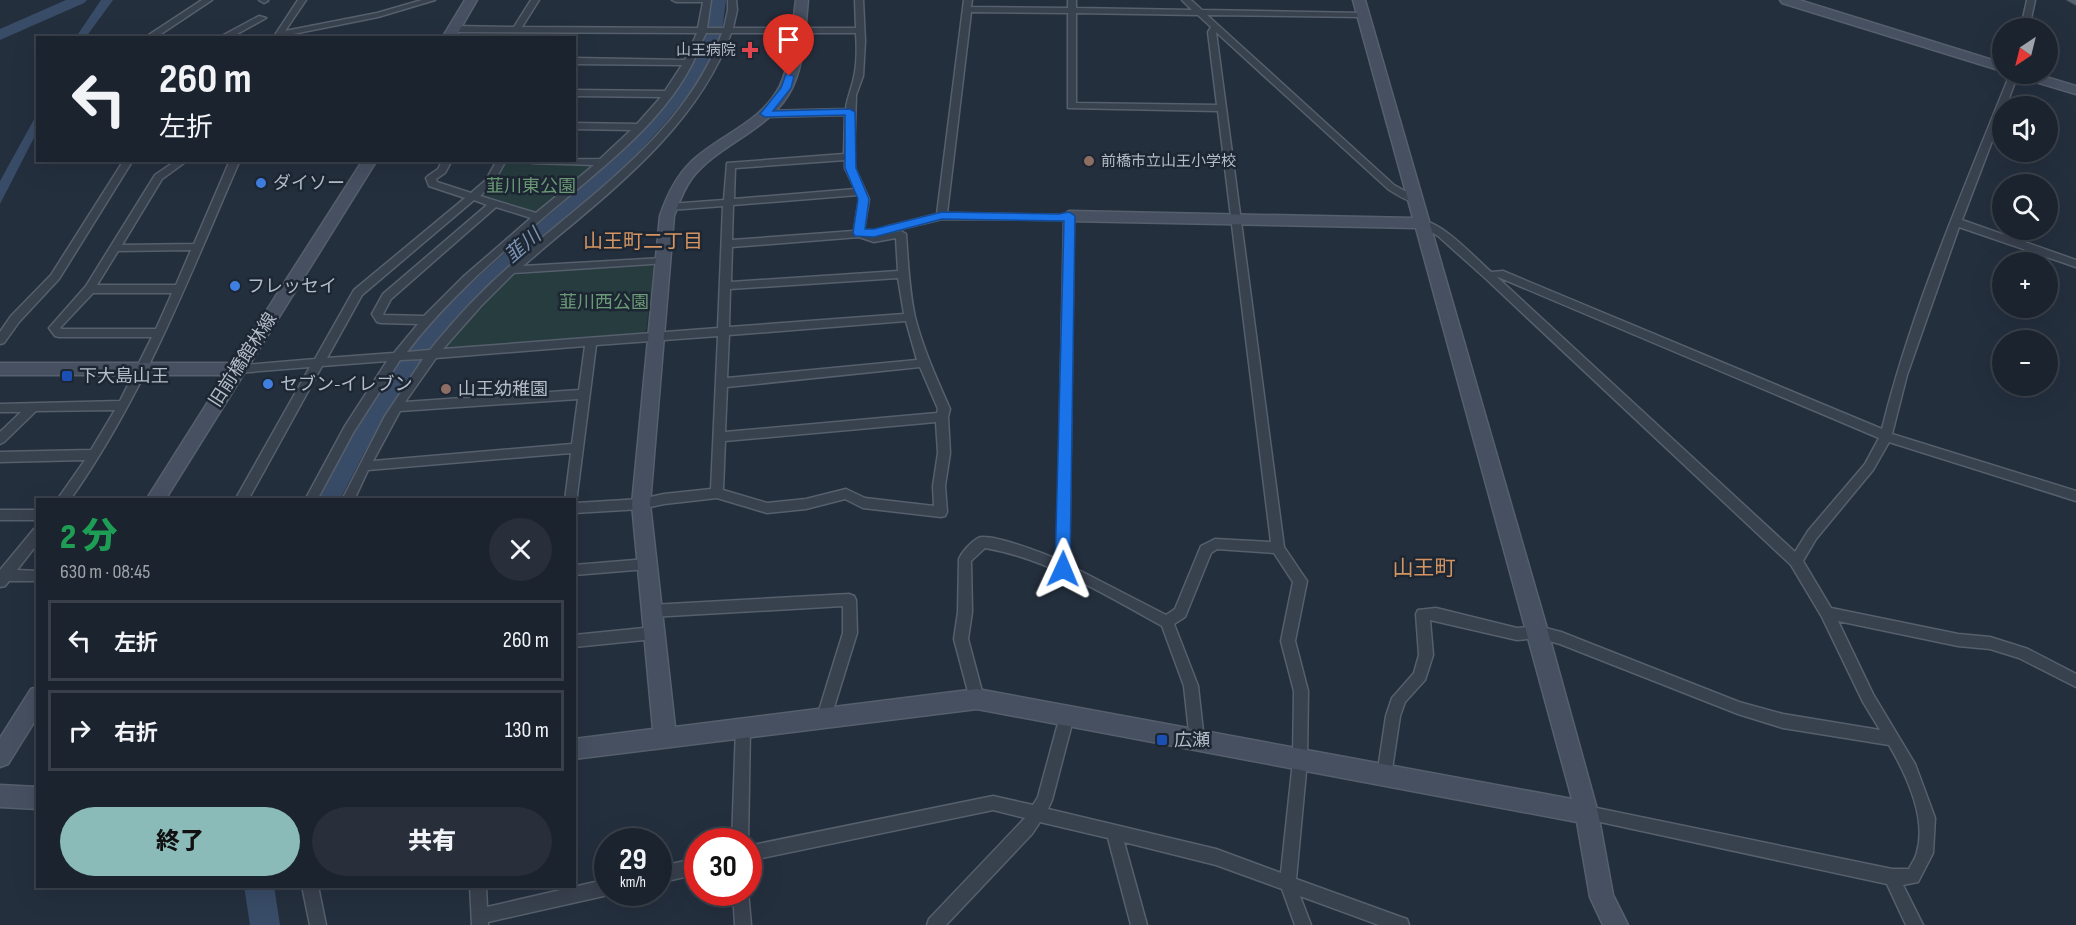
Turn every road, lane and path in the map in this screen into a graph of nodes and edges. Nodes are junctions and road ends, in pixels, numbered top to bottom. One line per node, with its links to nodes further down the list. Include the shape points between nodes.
1 (208, 0): 29 (street)
2 (302, 0): 31 (street)
3 (431, 0): 31 (street)
4 (471, 0): 27 (street)
5 (535, 0): 22 (street)
6 (676, 0): 7 (street)
7 (707, 0): 23 (street)
8 (732, 0): 24 (street)
9 (802, 0): 25 (street)
10 (859, 0): 26 (street)
11 (1072, 0): 17 (street)
12 (1186, 0): 18 (street)
13 (1786, 0): 34 (street)
14 (2031, 0): 20 (street)
15 (967, 5): 17 (street); 60 (street)
16 (1361, 7): 18 (street); 56 (street)
17 (1072, 10): 18 (street); 40 (street, via 1071,106)
18 (1200, 12): 21 (street)
19 (262, 18): 30 (street)
20 (2027, 18)
21 (1215, 27): 40 (street, via 1212,32); 56 (street, via 1391,187)
22 (517, 28): 27 (street); 28 (street)
23 (702, 31): 24 (street); 28 (street); 33 (street)
24 (725, 31): 25 (street); 72 (street, via 718,57 700,87 645,154)
25 (798, 31): 26 (street); 42 (street, via 786,88)
26 (860, 31): 41 (street, via 859,76)
27 (450, 33)
28 (565, 33)
29 (151, 36)
30 (226, 36)
31 (277, 36)
32 (576, 61): 33 (street)
33 (689, 63): 39 (street)
34 (1992, 64)
35 (2010, 84): 64 (street)
36 (2056, 84): 37 (street)
37 (2076, 90)
38 (576, 93): 39 (street)
39 (667, 94): 44 (street)
40 (1222, 108): 63 (street)
41 (850, 112): 42 (street); 45 (street)
42 (765, 114): 59 (street, via 692,168 677,187)
43 (576, 126): 44 (street)
44 (639, 127): 53 (street)
45 (849, 157): 54 (street); 57 (street, via 730,165)
46 (576, 161): 53 (street)
47 (128, 162): 83 (street, via 55,277)
48 (181, 162): 69 (street, via 158,177)
49 (234, 162): 68 (street)
50 (369, 162): 91 (street, 旧前橋館林線)
51 (447, 162): 55 (street, via 431,178 432,184)
52 (501, 162): 55 (street, via 490,182)
53 (604, 162): 62 (street)
54 (862, 192): 57 (street); 66 (street)
55 (472, 198): 58 (street); 87 (street, via 358,292)
56 (1416, 201): 65 (street)
57 (728, 203): 59 (street); 67 (street)
58 (494, 204): 62 (street); 79 (street, via 387,297 377,314 381,319)
59 (670, 207): 70 (street)
60 (942, 216): 61 (street); 66 (street, via 874,233)
61 (1069, 216): 63 (street); 122 (street)
62 (538, 217): 79 (street)
63 (1236, 219): 65 (street); 119 (street)
64 (1956, 222): 71 (street); 99 (street, via 1901,375)
65 (1423, 223): 74 (street, via 1442,234); 129 (street)
66 (859, 233): 67 (street); 73 (street, via 874,239 901,234)
67 (727, 244): 75 (street)
68 (195, 247): 69 (street); 77 (street)
69 (115, 249): 76 (street)
70 (663, 261): 72 (street); 82 (street)
71 (2076, 264)
72 (511, 270): 85 (street)
73 (903, 274): 75 (street); 78 (street)
74 (1489, 276): 99 (street, via 1499,273); 120 (street)
75 (724, 286): 81 (street)
76 (90, 289): 77 (street); 80 (street, via 54,328 59,333)
77 (179, 289): 80 (street)
78 (910, 317): 81 (street); 88 (street)
79 (428, 320): 86 (street)
80 (160, 333): 89 (street)
81 (725, 333): 82 (street); 92 (street)
82 (656, 338): 84 (street); 114 (street)
83 (0, 340)
84 (591, 343): 85 (street); 93 (street)
85 (428, 355): 86 (street); 95 (street)
86 (400, 357): 87 (street); 111 (street, via 344,435)
87 (320, 362): 91 (street); 110 (street)
88 (924, 363): 92 (street); 98 (street, via 944,409)
89 (143, 368): 90 (street); 91 (street); 94 (street)
90 (0, 369)
91 (237, 369): 109 (street, 旧前橋館林線)
92 (722, 383): 100 (street)
93 (585, 394): 95 (street); 102 (street)
94 (124, 405): 96 (street); 103 (street)
95 (397, 406): 105 (street)
96 (33, 407): 97 (street); 101 (street)
97 (0, 408)
98 (942, 417): 100 (street); 106 (street, via 941,512 863,503 846,494 767,508)
99 (1886, 436): 107 (street); 120 (street, via 1869,467 1812,535)
100 (720, 437): 106 (street)
101 (0, 439)
102 (578, 447): 105 (street); 113 (street)
103 (94, 455): 104 (street); 108 (street)
104 (0, 457)
105 (364, 466): 112 (street)
106 (717, 493): 114 (street)
107 (2076, 496)
108 (64, 498)
109 (156, 498)
110 (242, 498)
111 (312, 498)
112 (349, 498)
113 (571, 498)
114 (641, 504): 115 (street); 121 (street)
115 (576, 508)
116 (0, 515): 117 (street)
117 (36, 515)
118 (36, 536): 125 (street)
119 (1278, 548): 128 (street, via 1215,544 1206,550 1180,613); 143 (street, via 1300,581 1288,641 1301,691)
120 (1796, 561): 127 (street)
121 (647, 564): 123 (street); 126 (street)
122 (1063, 569): 128 (street); 134 (street, via 999,544 982,542 965,559 961,639)
123 (576, 570)
124 (36, 576): 125 (street)
125 (2, 578)
126 (651, 611): 130 (street); 136 (street, via 849,600 850,633)
127 (1827, 613): 132 (street, via 1990,643 2023,653); 139 (street, via 1868,698)
128 (1167, 622): 140 (street, via 1191,686)
129 (1538, 632): 139 (street, via 1738,708 1783,721); 144 (street, via 1517,634 1423,614 1426,655 1420,676 1399,698); 148 (street)
130 (654, 633): 131 (street); 138 (street)
131 (576, 641)
132 (2076, 681)
133 (36, 699): 142 (street)
134 (977, 699): 135 (street); 136 (street)
135 (1067, 716): 140 (street); 147 (street, via 1045,800)
136 (824, 717): 137 (street)
137 (743, 728): 138 (street); 149 (street)
138 (665, 737): 141 (street)
139 (1893, 739): 152 (street, via 1908,764 1927,818 1925,853 1913,877)
140 (1197, 741): 143 (street)
141 (576, 749)
142 (0, 757)
143 (1300, 761): 144 (street); 153 (street)
144 (1384, 776): 148 (street)
145 (0, 796): 146 (street)
146 (36, 798)
147 (1037, 813): 150 (street); 151 (street, via 993,803); 161 (street, via 1027,830)
148 (1587, 813): 152 (street); 165 (street, via 1602,897)
149 (740, 828)
150 (1114, 832): 153 (street, via 1216,857); 162 (street)
151 (762, 852)
152 (1892, 878): 166 (street)
153 (1288, 885): 163 (street); 164 (street)
154 (310, 888): 159 (street)
155 (478, 888): 158 (street)
156 (594, 890): 158 (street)
157 (742, 906): 160 (street)
158 (480, 920)
159 (318, 925)
160 (743, 925)
161 (935, 925)
162 (1139, 925)
163 (1303, 925)
164 (1401, 925)
165 (1616, 925)
166 (1916, 925)

